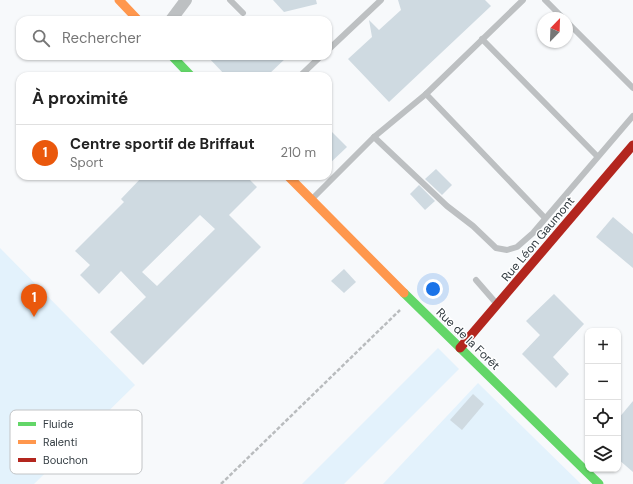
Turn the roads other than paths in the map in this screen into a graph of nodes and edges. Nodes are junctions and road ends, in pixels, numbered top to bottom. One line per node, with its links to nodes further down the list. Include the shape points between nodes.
1 (119, 0): 9 (street)
2 (186, 0): 10 (street)
3 (230, 0): 8 (lane)
4 (381, 0): 13 (lane)
5 (523, 0): 12 (lane)
6 (546, 0): 7 (lane)
7 (558, 12)
8 (243, 13)
9 (134, 16)
10 (174, 16)
11 (573, 28): 18 (lane)
12 (482, 39): 19 (lane); 23 (lane)
13 (332, 46)
14 (176, 60): 16 (street)
15 (317, 60): 17 (lane)
16 (187, 72)
17 (304, 72)
18 (633, 88)
19 (426, 94): 21 (lane); 28 (lane)
20 (633, 116): 23 (lane)
21 (374, 138): 24 (lane); 28 (lane, via 496,248 507,250 517,247 533,233)
22 (633, 145): 30 (street, Rue Léon Gaumont)
23 (597, 156): 28 (lane)
24 (332, 179)
25 (292, 180): 27 (street, Rue de la Forêt)
26 (331, 180): 27 (lane)
27 (311, 200): 31 (street, Rue de la Forêt)
28 (544, 218)
29 (476, 280): 30 (lane)
30 (498, 305): 31 (street, Rue Léon Gaumont)
31 (460, 348): 32 (street, Rue de la Forêt)
32 (600, 484)

